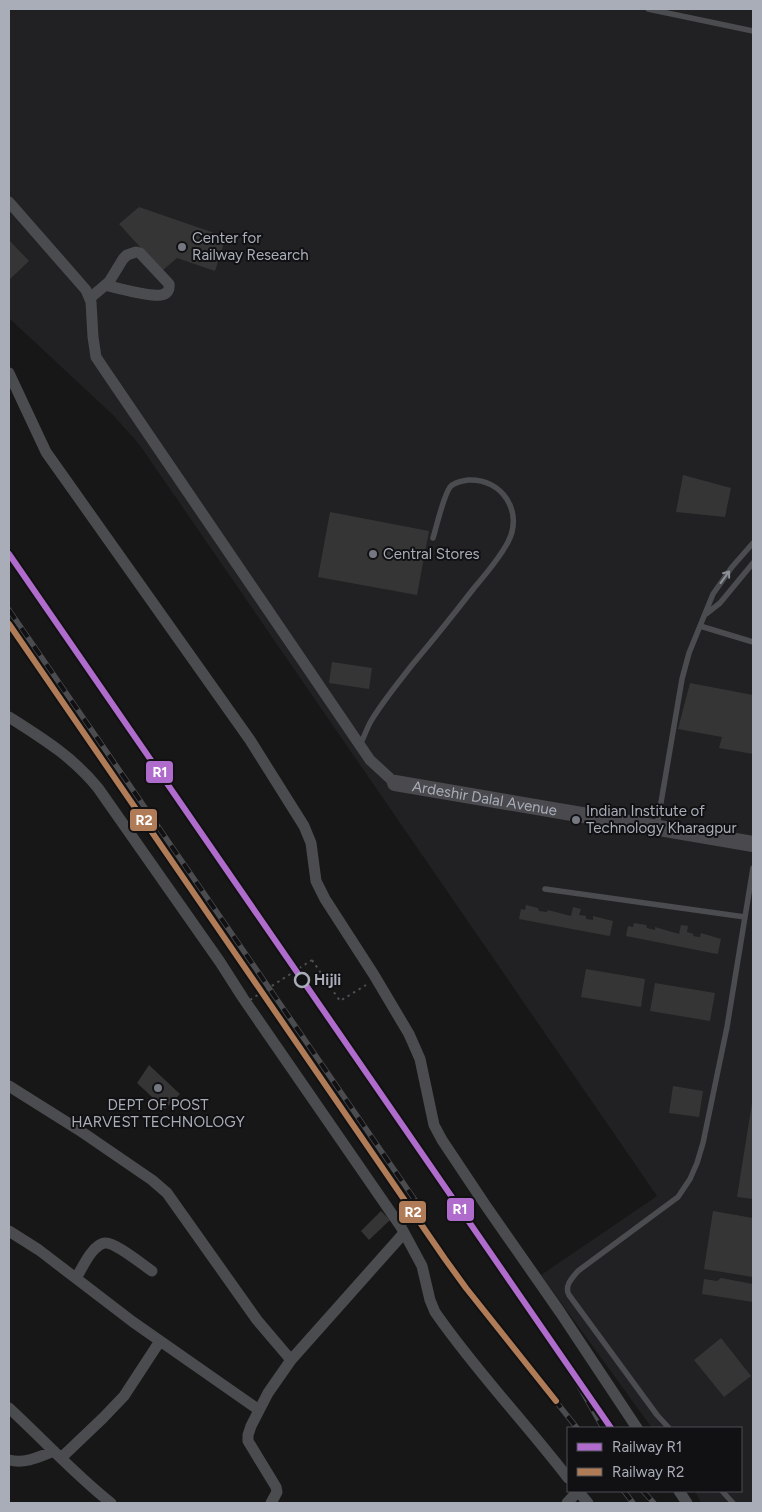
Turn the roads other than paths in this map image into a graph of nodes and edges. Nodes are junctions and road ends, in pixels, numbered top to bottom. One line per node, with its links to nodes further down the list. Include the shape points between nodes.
1 (648, 9): 2 (lane)
2 (753, 31)
3 (9, 202): 5 (street)
4 (105, 285): 4 (street, via 123,259 136,252 170,287 165,294 155,295); 5 (street)
5 (90, 298): 14 (street, via 96,357)
6 (9, 373): 30 (street, via 46,452 250,740 304,826 316,881 395,1009 420,1059 434,1125 442,1140)
7 (433, 538): 14 (lane, via 446,496 458,482 482,482 497,488 513,511 509,542 385,698)
8 (753, 543): 10 (lane, one-way to 8, via 713,594)
9 (753, 563): 10 (lane, via 720,603)
10 (705, 615): 11 (lane)
11 (700, 626): 12 (lane); 16 (lane, via 682,679)
12 (753, 642)
13 (9, 717): 23 (street, via 56,747 98,788)
14 (360, 745): 15 (street, via 370,760)
15 (395, 783): 16 (street, Ardeshir Dalal Avenue)
16 (657, 828): 17 (street, Ardeshir Dalal Avenue)
17 (753, 844)
18 (753, 868): 20 (lane)
19 (545, 889): 20 (lane)
20 (745, 917): 31 (lane, via 722,1054 703,1143 693,1171 678,1197 578,1271 567,1286 569,1295)
21 (9, 1086): 27 (street, via 79,1130 166,1193 257,1320)
22 (9, 1231): 25 (street)
23 (404, 1233): 27 (street); 34 (street, via 422,1266 435,1312)
24 (152, 1271): 25 (street, via 126,1252 105,1243 92,1252)
25 (76, 1278): 26 (street)
26 (160, 1341): 29 (street); 32 (street, via 124,1396 103,1418)
27 (291, 1360): 29 (street)
28 (9, 1408): 32 (street)
29 (259, 1410): 40 (street, via 248,1441 276,1486)
30 (636, 1427)
31 (668, 1427)
32 (57, 1455): 33 (street, via 19,1462); 39 (street)
33 (9, 1460)
34 (567, 1477)
35 (577, 1492): 41 (street)
36 (579, 1492): 42 (street)
37 (679, 1492): 43 (street)
38 (723, 1492): 44 (lane)
39 (111, 1503)
40 (271, 1503)
41 (566, 1503)
42 (588, 1503)
43 (687, 1503)
44 (733, 1503)

